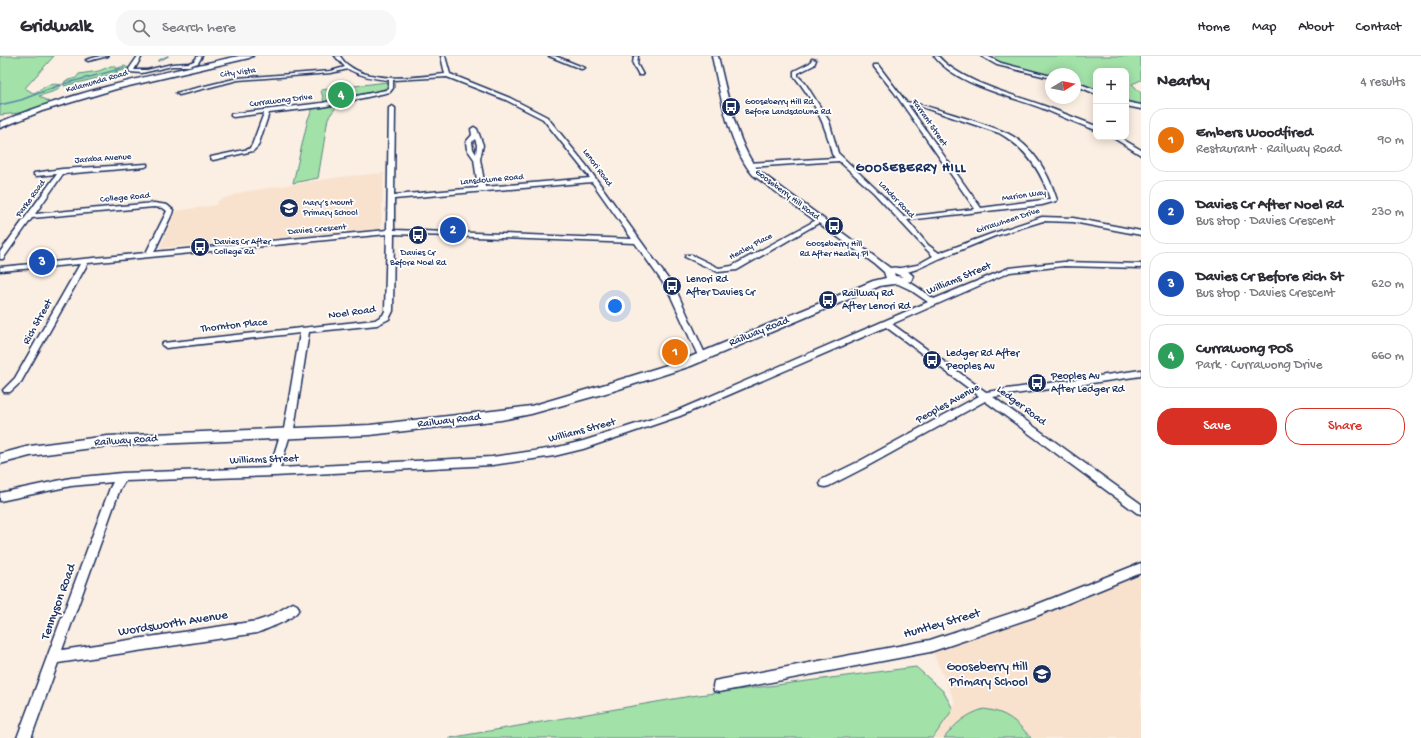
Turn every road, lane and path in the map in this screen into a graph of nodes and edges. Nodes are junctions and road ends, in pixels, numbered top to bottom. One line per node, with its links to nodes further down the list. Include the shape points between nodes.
1 (106, 56): 12 (street)
2 (140, 56): 17 (street, via 131,69 132,72)
3 (200, 56): 17 (street, via 194,64 174,65)
4 (248, 56): 17 (main road, Kalamunda Road)
5 (336, 56): 15 (street)
6 (443, 56): 19 (street)
7 (551, 56): 16 (street)
8 (636, 56): 18 (street, via 635,64)
9 (715, 56): 39 (street, Gooseberry Hill Road, via 742,153)
10 (936, 56): 32 (street, via 972,82)
11 (983, 56): 20 (street, via 999,64)
12 (88, 60)
13 (814, 60): 37 (street, Landor Road, via 812,64 796,72 796,76 826,121 835,154)
14 (876, 66): 25 (street, Farrant Street)
15 (347, 68): 21 (street, via 358,74); 24 (street, City Vista, via 331,72 238,79)
16 (583, 68)
17 (169, 70): 31 (main road, Kalamunda Road, via 58,103)
18 (641, 74)
19 (448, 75): 21 (street); 42 (street, Lenori Road, via 508,99 545,118)
20 (1045, 76)
21 (391, 78): 29 (street, Currawong Drive, via 391,88 388,91 343,102)
22 (1081, 86): 23 (street)
23 (1093, 91)
24 (179, 93)
25 (905, 104): 45 (street, Farrant Street); 45 (street, Marion Way, via 922,106 1013,138 1039,164 1054,200)
26 (1129, 105): 27 (street)
27 (1141, 107)
28 (392, 108): 44 (street, Noel Road)
29 (268, 111): 30 (street, Currawong Drive); 35 (street, via 255,146 251,150)
30 (234, 115)
31 (0, 125)
32 (1093, 127)
33 (1120, 140): 34 (street)
34 (1141, 153)
35 (213, 158)
36 (477, 159): 36 (street, via 468,142 474,132 480,141 481,150); 43 (street)
37 (840, 159): 39 (street); 47 (street, Landor Road)
38 (145, 165): 40 (street, Jaraba Avenue)
39 (749, 165): 48 (street, Gooseberry Hill Road, via 756,173)
40 (62, 172): 41 (street, Jaraba Avenue); 46 (street, Parke Road)
41 (36, 174)
42 (593, 180): 43 (street, Lansdowne Road); 51 (street, Lenori Road)
43 (482, 190): 44 (street, Lansdowne Road)
44 (392, 196): 49 (street, Noel Road)
45 (979, 210): 47 (street, Marion Way)
46 (30, 216): 52 (street, College Road, via 165,206 170,210 169,214); 54 (street, Parke Road)
47 (902, 219): 53 (street, Landor Road)
48 (820, 220): 55 (street, Healey Place, via 734,268 718,270); 59 (street, Gooseberry Hill Road)
49 (391, 232): 51 (street, Davies Crescent); 52 (street, Davies Crescent); 62 (street, Noel Road, via 389,311 386,317 372,322)
50 (1141, 233): 53 (street, Girrawheen Drive, via 1073,220 1042,219)
51 (636, 241): 64 (street, Lenori Road, via 672,290 695,341)
52 (149, 255): 56 (street, Davies Crescent)
53 (938, 256): 59 (street, Girrawheen Drive)
54 (0, 257)
55 (688, 257)
56 (85, 261): 58 (street, Davies Crescent); 66 (street, Rich Street, via 18,380)
57 (1141, 266): 60 (street, Williams Street, via 1064,264 1009,270)
58 (0, 269)
59 (900, 276): 60 (street, Gooseberry Hill Road); 64 (street, Railway Road, via 877,283)
60 (933, 302): 61 (street, Williams Street)
61 (886, 323): 67 (street, Ledger Road); 70 (street, Williams Street, via 678,414 554,452 492,461)
62 (305, 330): 63 (street, Thornton Place); 68 (street)
63 (166, 344)
64 (706, 354): 68 (street, Railway Road, via 638,380 531,410 383,429)
65 (1141, 373): 67 (street, Peoples Avenue)
66 (7, 390)
67 (987, 396): 72 (street, Peoples Avenue); 74 (street, Ledger Road)
68 (287, 434): 69 (street, Railway Road, via 108,441); 70 (street)
69 (0, 458)
70 (274, 472): 71 (street, Williams Street)
71 (122, 477): 73 (street, Williams Street, via 71,482); 77 (street, Tennyson Road, via 115,488)
72 (825, 483)
73 (0, 497)
74 (1141, 510)
75 (1141, 568): 78 (street, Huntley Street, via 1034,611 930,646)
76 (293, 609): 77 (street, Wordsworth Avenue, via 257,627)
77 (54, 657): 79 (street, Tennyson Road)
78 (719, 686)
79 (24, 738)

